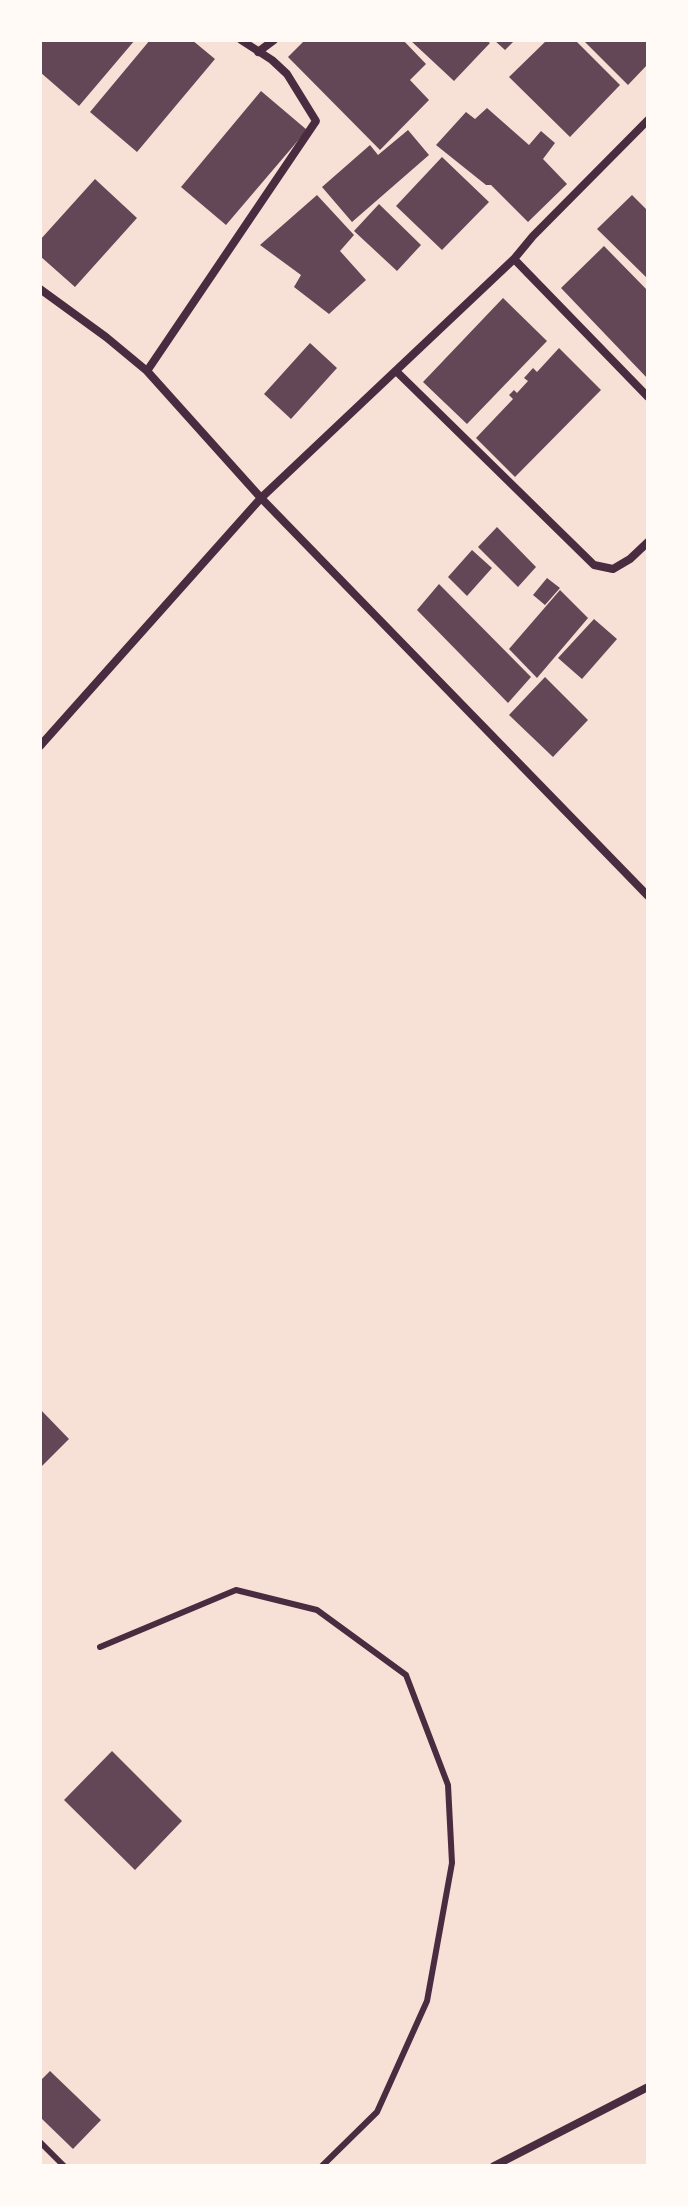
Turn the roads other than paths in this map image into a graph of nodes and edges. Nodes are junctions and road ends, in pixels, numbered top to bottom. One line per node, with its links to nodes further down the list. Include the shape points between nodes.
1 (241, 40): 3 (street)
2 (274, 40): 3 (street)
3 (258, 52): 7 (street, via 287,74 316,121)
4 (648, 120): 5 (street)
5 (514, 259): 8 (street); 9 (street)
6 (40, 289): 7 (street)
7 (147, 371): 10 (street)
8 (396, 371): 10 (street); 11 (street, via 594,565 613,569)
9 (648, 397)
10 (261, 498): 12 (street); 13 (street)
11 (648, 542)
12 (40, 746)
13 (648, 896)
14 (100, 1647): 18 (lane, via 236,1590 317,1610 406,1675 448,1785 452,1863 427,2001 377,2112)
15 (648, 2087): 19 (street)
16 (40, 2142): 17 (lane)
17 (64, 2166)
18 (322, 2166)
19 (494, 2166)

